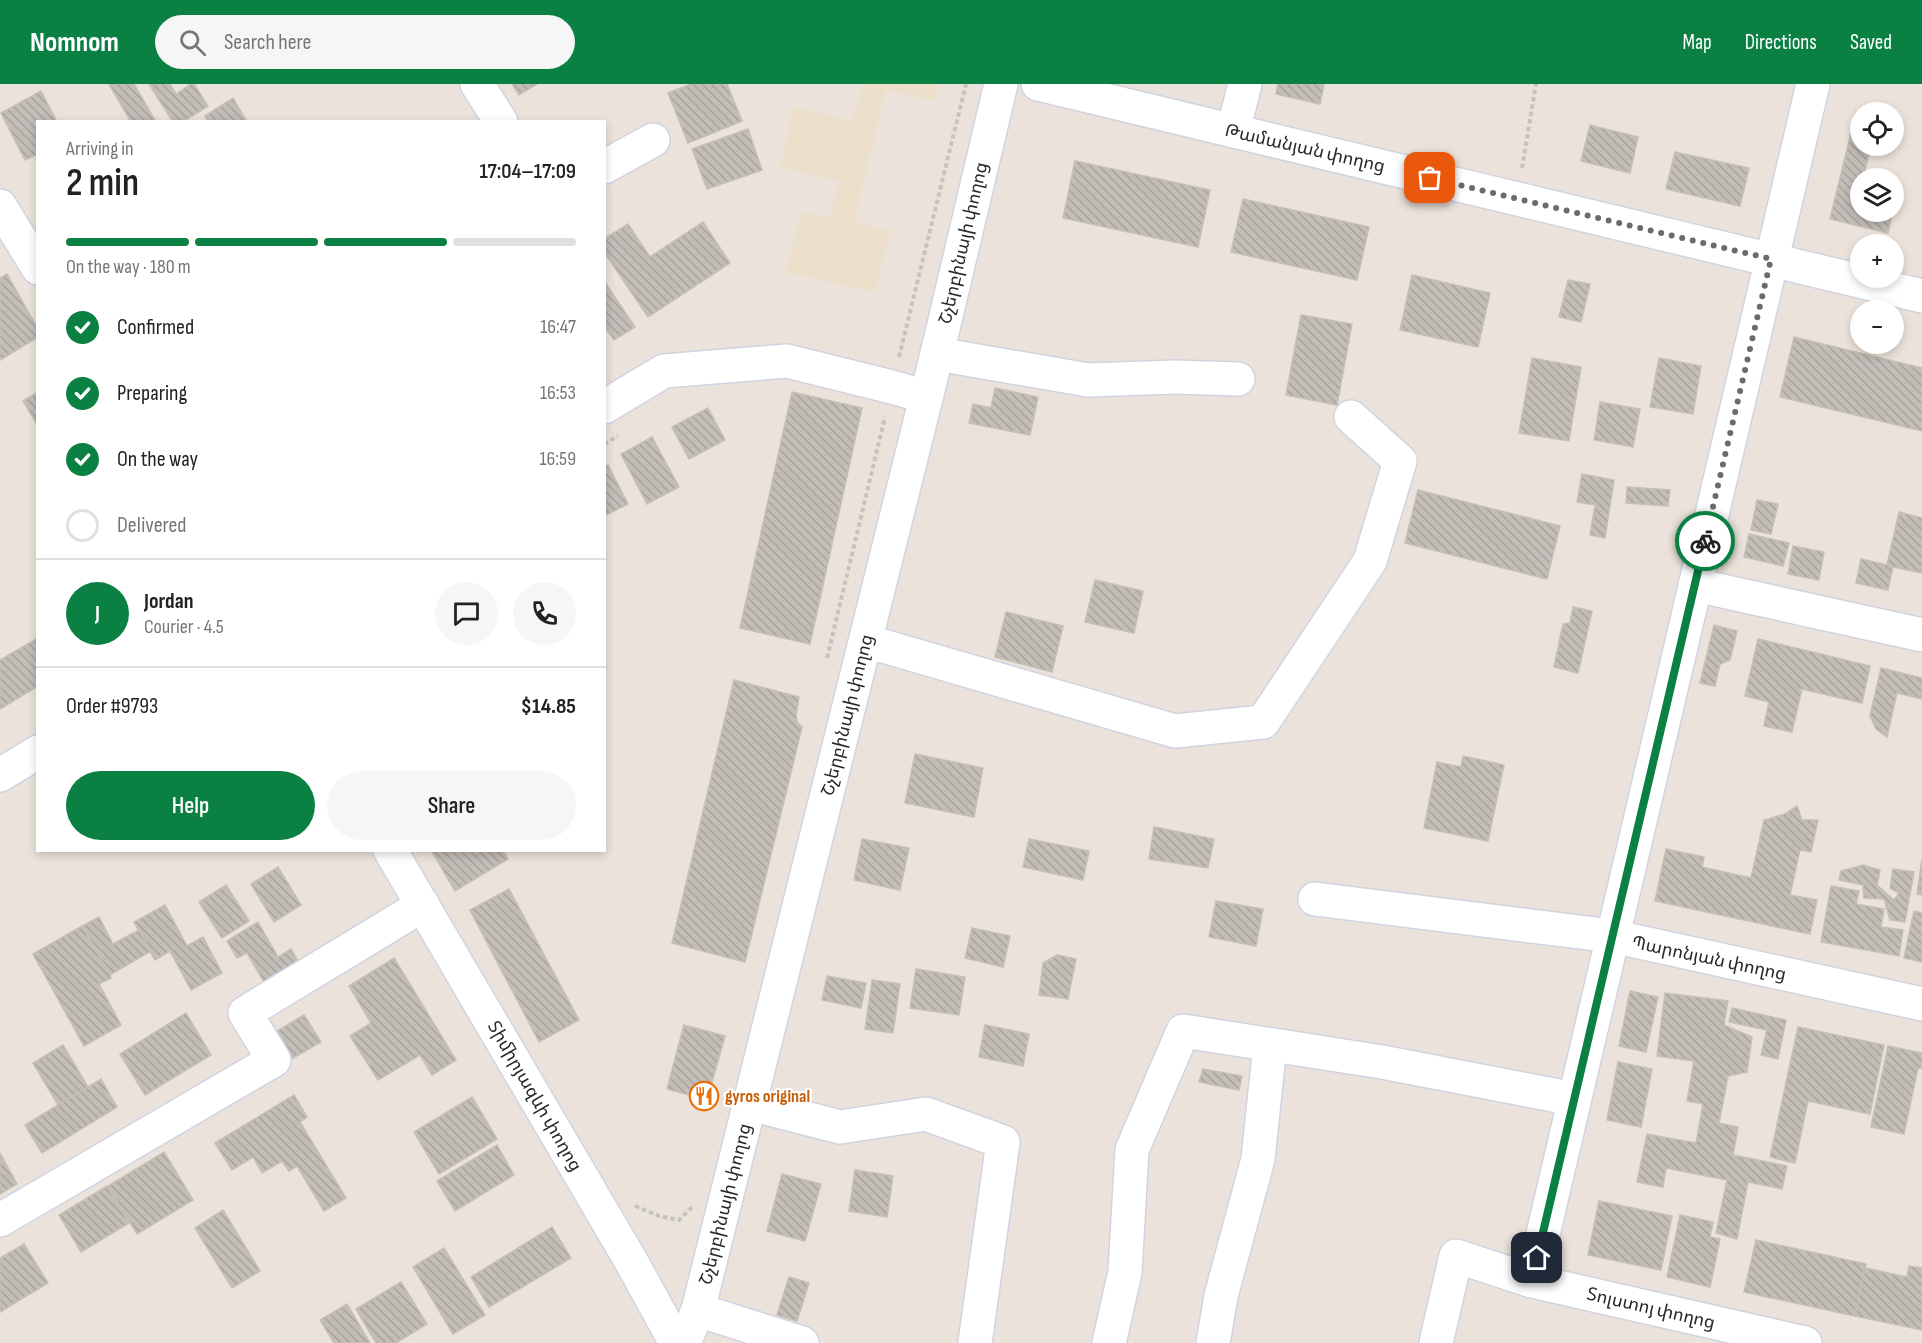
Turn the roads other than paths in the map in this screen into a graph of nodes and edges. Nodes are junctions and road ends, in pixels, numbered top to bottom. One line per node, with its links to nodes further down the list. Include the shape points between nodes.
1 (477, 84): 6 (street)
2 (1001, 84): 14 (street, Շչերբինայի փողոց)
3 (1038, 84): 7 (street, Թամանյան փողոց)
4 (1245, 84): 7 (street)
5 (1813, 84): 11 (street)
6 (500, 120)
7 (1233, 130): 11 (street, Թամանյան փողոց)
8 (653, 140): 9 (street)
9 (606, 166)
10 (0, 206): 12 (street)
11 (1771, 259): 13 (street, Թամանյան փողոց); 19 (street)
12 (36, 265)
13 (1922, 296)
14 (937, 354): 15 (street, via 1088,380); 16 (street, Շչերբինայի փողոց)
15 (1238, 379)
16 (926, 398): 18 (street, via 788,361 664,371); 21 (street, Շչերբինայի փողոց)
17 (1351, 417): 21 (street, via 1400,461 1370,561 1263,722 1175,731)
18 (614, 420)
19 (1695, 585): 20 (street); 27 (street)
20 (1922, 635)
21 (866, 641): 31 (street, Շչերբինայի փողոց)
22 (36, 753): 23 (street)
23 (0, 775)
24 (391, 852): 26 (street, Տիմիրյազևի փողոց)
25 (1315, 899): 27 (street, Պարոնյան փողոց)
26 (423, 905): 32 (street, via 245,1013 274,1060); 35 (street, Տիմիրյազևի փողոց)
27 (1612, 936): 28 (street, Պարոնյան փողոց); 30 (street)
28 (1922, 1004)
29 (1270, 1045): 30 (street); 39 (street, via 1183,1031 1132,1150 1125,1272); 40 (street, via 1257,1159 1221,1296)
30 (1574, 1099): 33 (street)
31 (750, 1104): 34 (street, Շչերբինայի փողոց); 38 (street, via 840,1127 926,1113 1003,1142)
32 (0, 1220)
33 (1532, 1281): 41 (street, Տոլստոյ փողոց, via 1456,1256); 42 (street, Տոլստոյ փողոց)
34 (698, 1310): 36 (street, Շչերբինայի փողոց); 37 (street)
35 (676, 1343)
36 (684, 1343)
37 (802, 1343)
38 (975, 1343)
39 (1109, 1343)
40 (1213, 1343)
41 (1436, 1343)
42 (1805, 1343)

